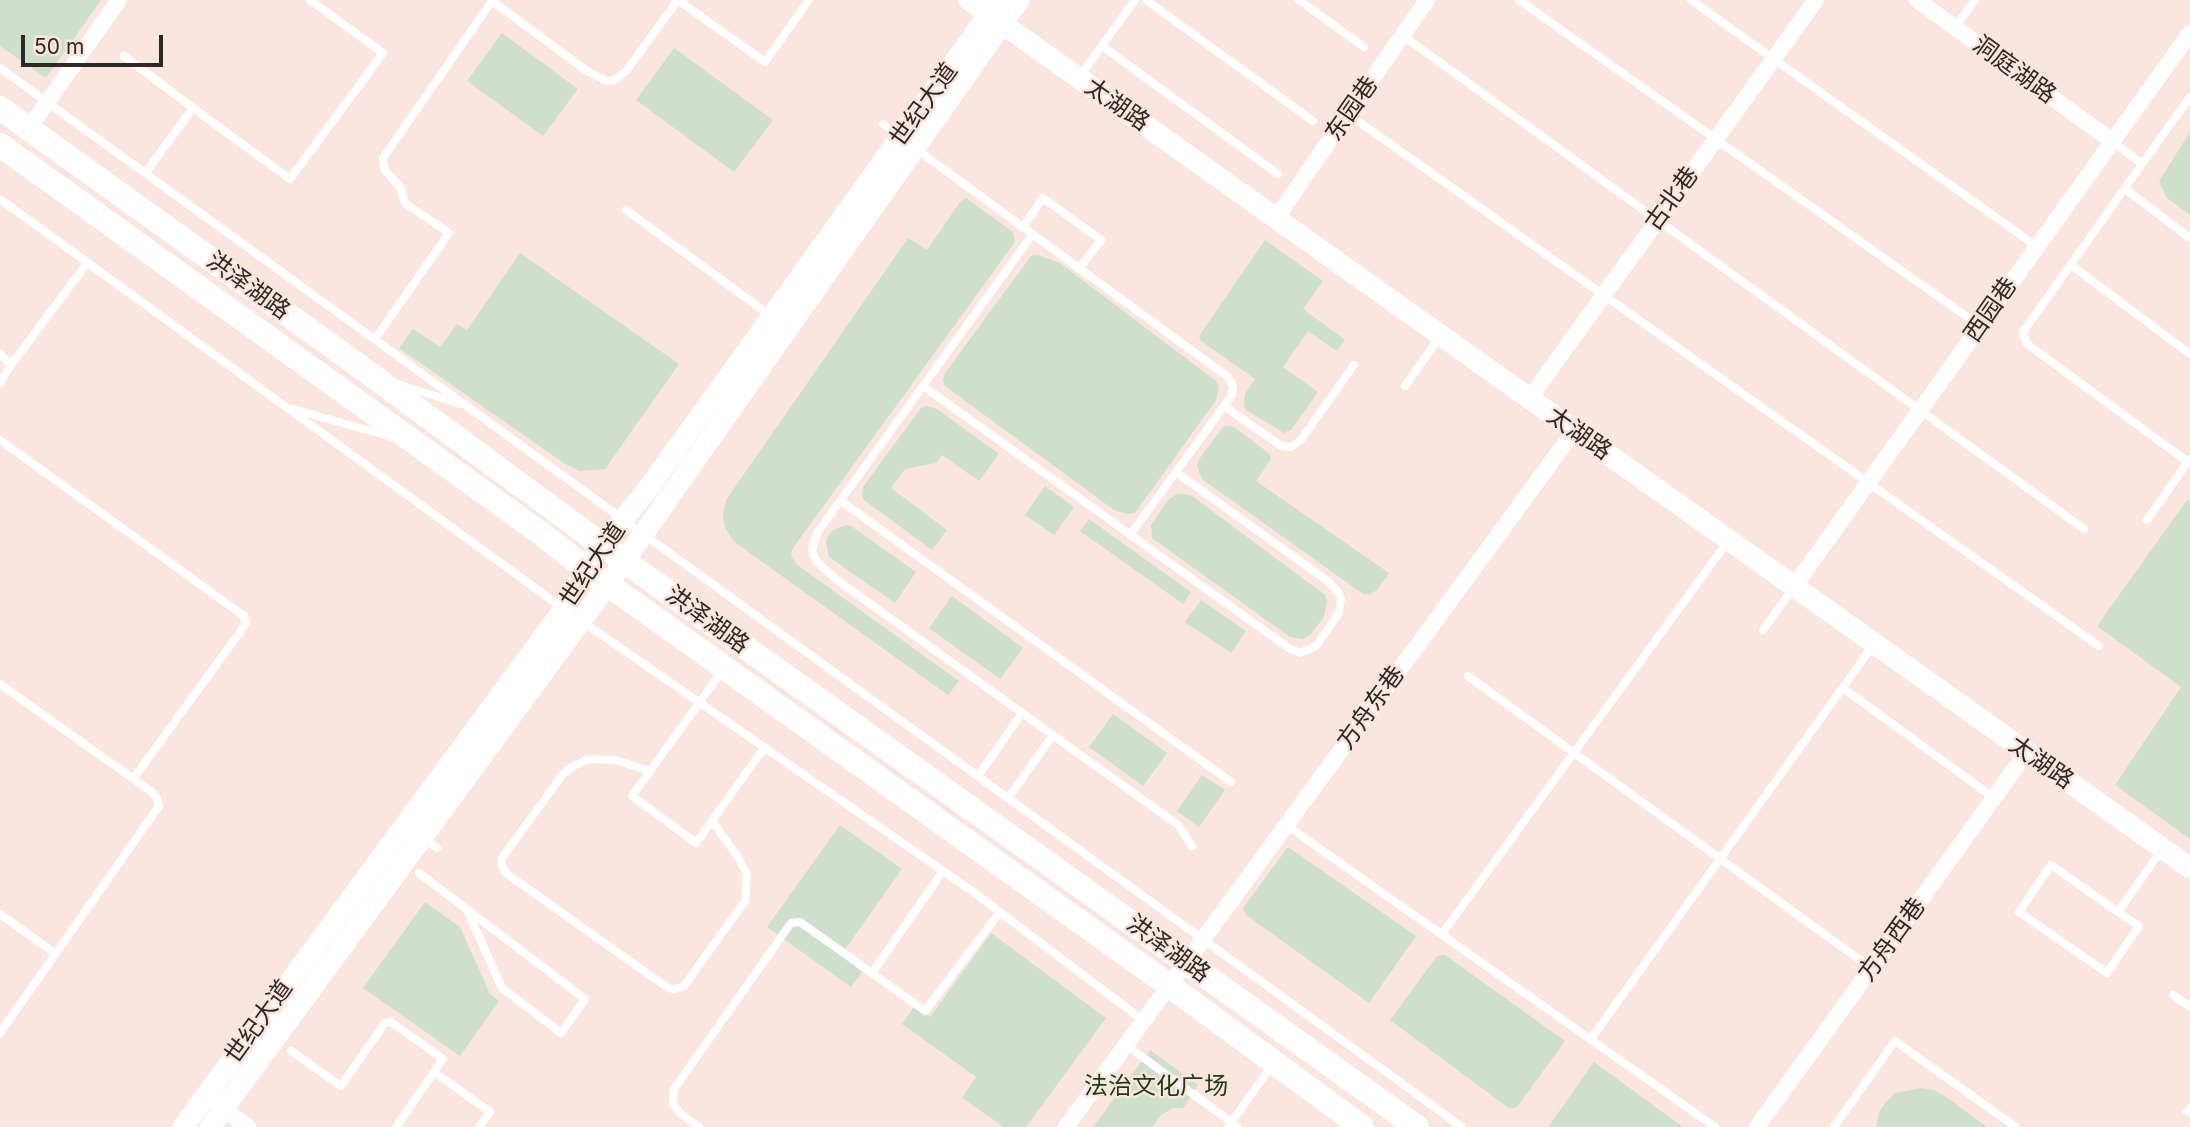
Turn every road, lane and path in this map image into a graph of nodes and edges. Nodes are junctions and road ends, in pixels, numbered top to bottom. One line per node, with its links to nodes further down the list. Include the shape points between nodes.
1 (119, 0): 28 (street)
2 (310, 0): 30 (lane, via 383,53 290,180)
3 (493, 0): 4 (lane, via 607,81 626,71); 58 (lane, via 383,158 384,169 400,187 405,203 449,233)
4 (678, 0): 5 (lane, via 765,62)
5 (809, 0)
6 (969, 0): 17 (street, 太湖路)
7 (1018, 0): 17 (street, 世纪大道)
8 (1135, 0): 21 (lane)
9 (1146, 0): 32 (lane)
10 (1299, 0): 22 (lane)
11 (1427, 0): 20 (street, 东园巷)
12 (1519, 0): 35 (lane)
13 (1691, 0): 24 (lane)
14 (1816, 0): 24 (street, 古北巷)
15 (1917, 0): 18 (street, 洞庭湖路)
16 (1975, 0): 18 (lane)
17 (997, 13): 26 (street, 太湖路); 37 (street, 世纪大道)
18 (1955, 27): 36 (street, 洞庭湖路)
19 (2190, 33): 36 (street, 西园巷)
20 (1402, 35): 31 (street, 东园巷); 46 (lane)
21 (1102, 46): 26 (lane); 41 (lane)
22 (1364, 47)
23 (124, 57): 30 (lane)
24 (1774, 59): 35 (street, 古北巷); 50 (lane)
25 (0, 68): 28 (lane)
26 (1079, 78): 45 (street, 太湖路)
27 (2190, 97): 39 (lane)
28 (47, 102): 34 (street); 40 (lane)
29 (0, 108): 34 (main road, 洪泽湖路)
30 (193, 108): 40 (lane)
31 (1348, 114): 45 (street, 东园巷); 54 (lane)
32 (1313, 121)
33 (883, 124): 37 (lane)
34 (29, 128): 63 (main road, 洪泽湖路)
35 (1716, 139): 46 (street, 古北巷); 56 (lane)
36 (2112, 141): 39 (lane); 50 (street, 西园巷)
37 (907, 143): 47 (lane); 55 (street, 世纪大道)
38 (0, 145): 74 (main road, 洪泽湖路)
39 (2142, 164): 42 (lane)
40 (145, 173): 58 (lane)
41 (1278, 174)
42 (2125, 189): 49 (lane); 52 (lane)
43 (0, 199): 51 (lane)
44 (625, 210): 55 (lane)
45 (1276, 218): 57 (street, 太湖路)
46 (1658, 220): 54 (street, 古北巷); 71 (lane)
47 (1022, 228): 48 (lane); 53 (lane, via 1043,198 1101,240)
48 (1032, 235): 53 (lane); 65 (lane)
49 (2190, 238)
50 (2036, 246): 56 (street, 西园巷)
51 (88, 263): 61 (lane); 70 (lane)
52 (2071, 265): 60 (lane); 75 (lane, via 2023,332 2027,344)
53 (1080, 269): 69 (lane, via 1228,377 1232,395)
54 (1604, 295): 67 (street, 古北巷); 77 (lane)
55 (780, 321): 81 (street, 世纪大道); 84 (street, 世纪大道)
56 (1980, 326): 71 (street, 西园巷)
57 (1441, 335): 66 (lane); 67 (street, 太湖路)
58 (375, 339): 68 (lane)
59 (0, 354): 61 (lane)
60 (2190, 354)
61 (11, 365): 64 (lane)
62 (1354, 365): 69 (lane, via 1291,447 1280,446)
63 (373, 376): 68 (lane); 81 (main road, 洪泽湖路)
64 (0, 383)
65 (923, 386): 78 (lane); 82 (lane)
66 (1405, 386)
67 (1529, 399): 72 (street, 太湖路)
68 (467, 406): 81 (lane)
69 (1224, 406): 76 (lane)
70 (287, 408): 74 (lane); 88 (lane)
71 (1920, 410): 77 (street, 西园巷); 80 (lane)
72 (1574, 431): 83 (street, 太湖路); 110 (street, 方舟东巷)
73 (0, 440): 104 (lane, via 246,622)
74 (415, 443): 85 (main road, 洪泽湖路)
75 (2189, 461): 79 (lane)
76 (1176, 472): 82 (lane); 82 (lane, via 1337,591 1341,607 1321,640 1306,652 1290,649)
77 (1868, 482): 87 (street, 西园巷); 91 (lane)
78 (841, 501): 97 (lane, via 813,543 816,561); 105 (lane)
79 (2147, 520)
80 (2084, 529)
81 (613, 533): 84 (main road, 洪泽湖路); 84 (lane); 85 (street, 世纪大道)
82 (1130, 535)
83 (1728, 541): 87 (street, 太湖路); 100 (lane)
84 (634, 548): 86 (street, 世纪大道); 103 (lane); 125 (main road, 洪泽湖路, via 900,758)
85 (585, 568): 86 (main road, 洪泽湖路); 88 (street, 世纪大道)
86 (608, 584): 88 (street, 世纪大道); 92 (main road, 洪泽湖路)
87 (1793, 588): 89 (lane); 90 (street, 太湖路)
88 (573, 615): 96 (lane); 109 (street, 世纪大道); 111 (street, 世纪大道)
89 (1763, 630)
90 (1874, 644): 95 (lane); 101 (street, 太湖路)
91 (2099, 646)
92 (724, 667): 96 (lane); 128 (main road, 洪泽湖路)
93 (1468, 676): 100 (lane)
94 (0, 684): 104 (lane)
95 (1843, 688): 107 (lane); 114 (lane)
96 (699, 703): 99 (lane); 102 (lane)
97 (1022, 713): 98 (lane); 103 (lane)
98 (1053, 735): 106 (lane); 112 (lane, via 1178,825)
99 (765, 748): 108 (lane); 116 (lane)
100 (1572, 752): 114 (lane); 122 (lane)
101 (2026, 752): 107 (street, 方舟西巷); 113 (street, 太湖路)
102 (650, 771): 108 (lane, via 632,796 696,843); 108 (lane, via 616,760 589,759 575,765 563,774 502,858 507,874 674,989 684,986 746,901 747,875)
103 (978, 776): 106 (lane)
104 (133, 779): 124 (lane, via 157,798 159,806)
105 (1231, 782)
106 (1009, 797): 123 (lane)
107 (1994, 798): 126 (street, 方舟西巷)
108 (712, 821)
109 (404, 825): 111 (lane); 138 (street, 世纪大道)
110 (1286, 825): 122 (lane); 123 (street, 方舟东巷)
111 (430, 843): 139 (street, 世纪大道)
112 (1192, 846)
113 (2163, 848): 115 (street, 太湖路); 120 (lane)
114 (1720, 859): 126 (lane); 133 (lane)
115 (2190, 867)
116 (943, 872): 119 (lane); 127 (lane)
117 (419, 873): 118 (lane)
118 (467, 910): 118 (lane, via 585,999 561,1033 502,988)
119 (1000, 912): 127 (lane, via 925,1011); 131 (lane)
120 (2118, 912): 120 (lane, via 2051,865 2019,912 2107,973 2139,926)
121 (0, 914): 124 (lane)
122 (1442, 934): 133 (lane)
123 (1203, 939): 125 (street, 方舟东巷); 150 (lane)
124 (57, 954): 132 (lane)
125 (1187, 962): 128 (street, 方舟东巷); 149 (main road, 洪泽湖路)
126 (1871, 968): 152 (street, 方舟西巷)
127 (872, 973): 146 (lane, via 800,922 791,923 674,1089 673,1104)
128 (1170, 986): 131 (street, 方舟东巷); 136 (main road, 洪泽湖路)
129 (2173, 995): 130 (lane)
130 (2190, 1007)
131 (1144, 1021): 134 (street, 方舟东巷)
132 (0, 1033)
133 (1591, 1039): 151 (lane)
134 (1126, 1045): 140 (lane); 147 (street, 方舟东巷)
135 (291, 1051): 137 (lane, via 341,1086 391,1022 443,1059)
136 (1275, 1062): 140 (lane); 148 (main road, 洪泽湖路)
137 (434, 1072): 144 (lane); 145 (lane, via 490,1112)
138 (205, 1095): 139 (street); 141 (street, 世纪大道)
139 (223, 1109): 142 (street, 世纪大道); 143 (street)
140 (1232, 1125)
141 (183, 1127)
142 (210, 1127)
143 (248, 1127)
144 (396, 1127)
145 (479, 1127)
146 (699, 1127)
147 (1066, 1127)
148 (1362, 1127)
149 (1417, 1127)
150 (1462, 1127)
151 (1715, 1127)
152 (1757, 1127)
153 (1834, 1127): 154 (lane, via 1895,1041)
154 (2016, 1127)

